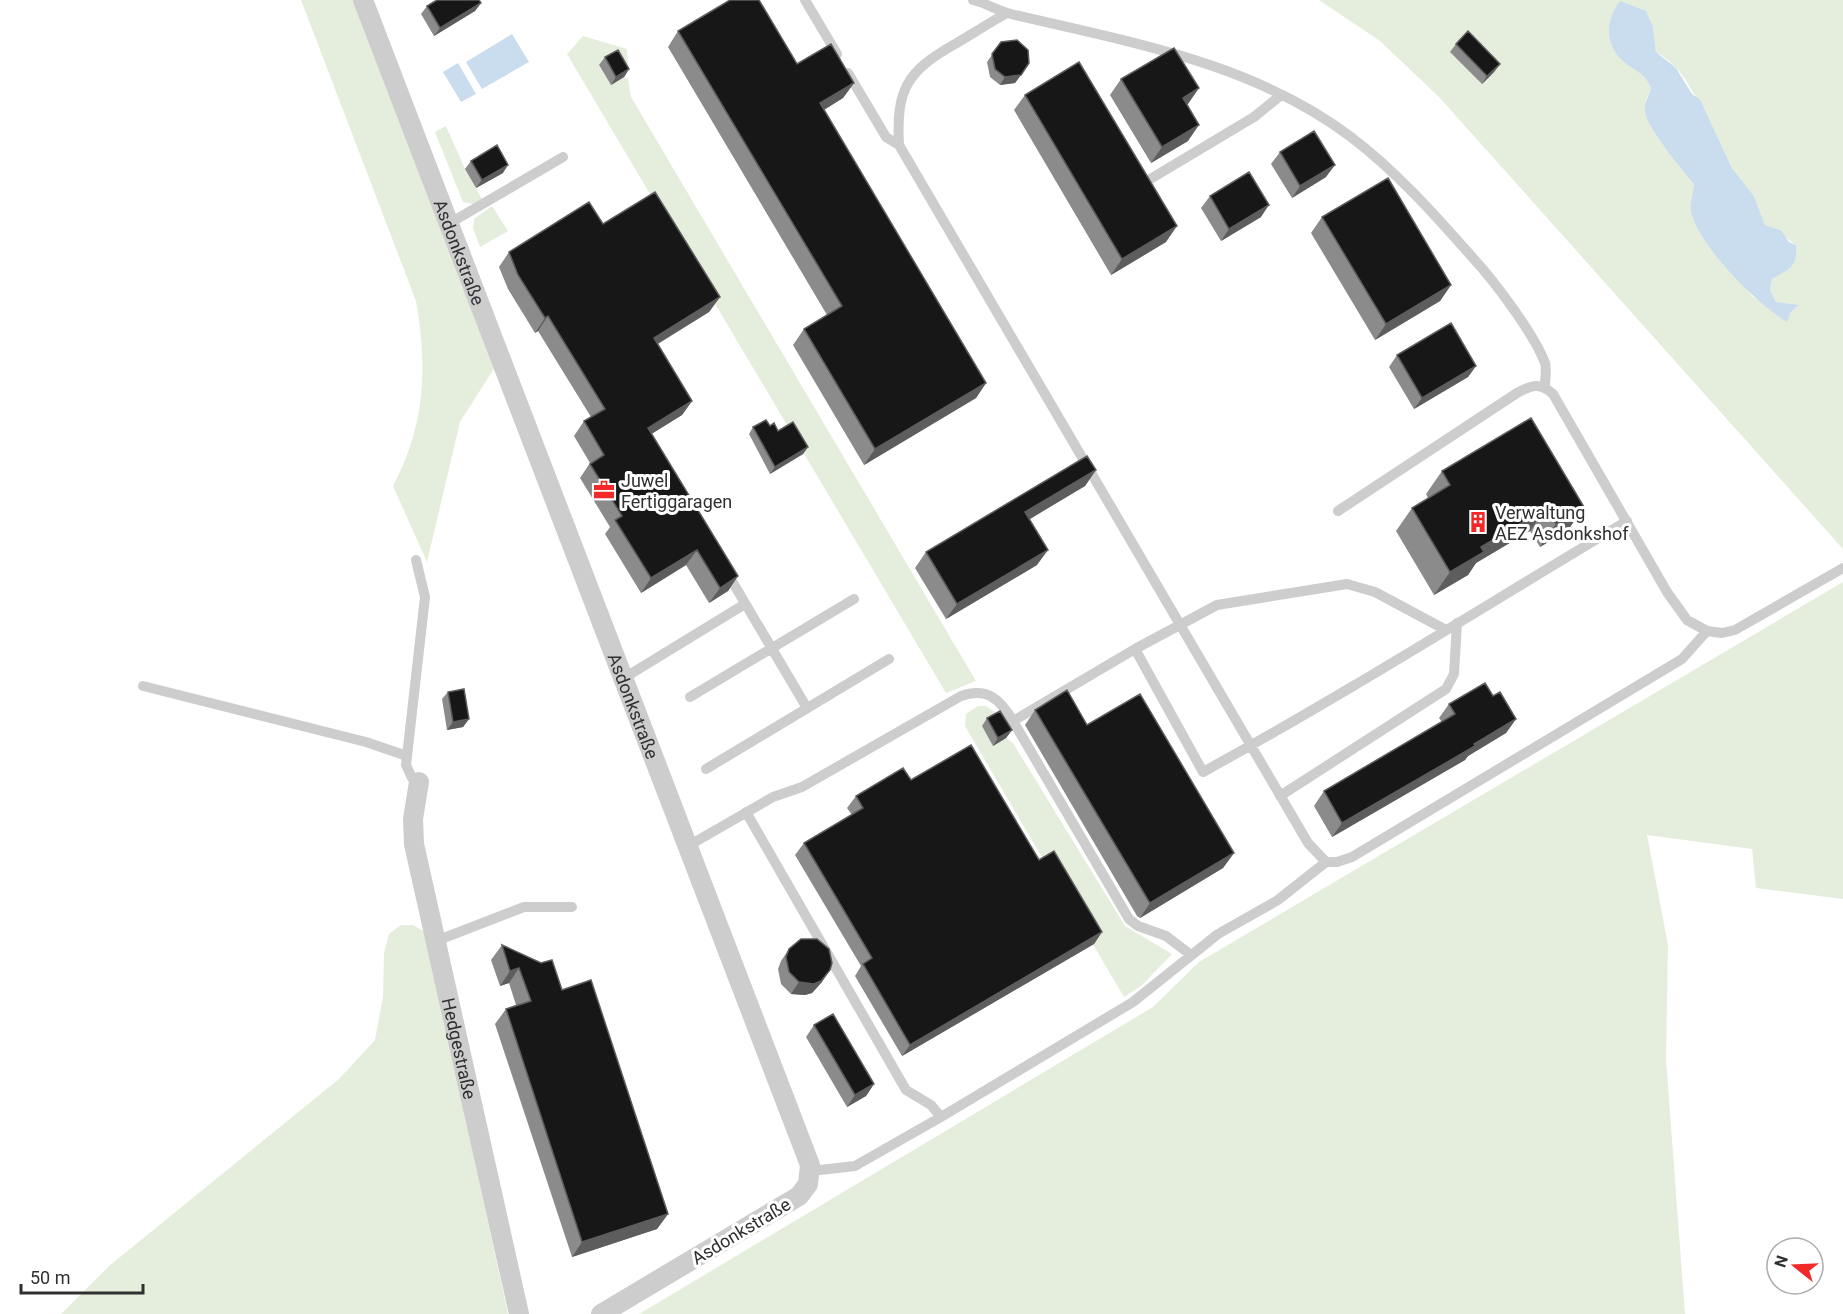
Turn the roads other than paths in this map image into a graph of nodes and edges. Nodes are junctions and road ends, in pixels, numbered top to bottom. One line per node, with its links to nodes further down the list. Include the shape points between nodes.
1 (363, 0): 9 (street, Asdonkstraße)
2 (805, 0): 6 (lane, via 886,137)
3 (973, 0): 4 (lane)
4 (1007, 14): 5 (lane, via 1166,51 1216,66); 6 (lane, via 915,70 897,118)
5 (1281, 95): 8 (lane, via 1254,117); 10 (lane, via 1349,135 1430,209 1488,275 1530,338 1545,365)
6 (899, 145): 19 (lane)
7 (563, 157): 9 (lane)
8 (1152, 178)
9 (450, 223): 25 (street, Asdonkstraße)
10 (1545, 386): 11 (lane, via 1529,386 1517,393); 12 (lane, via 1554,394)
11 (1338, 511)
12 (1627, 521): 18 (lane); 21 (lane, via 1687,620)
13 (416, 560): 31 (lane, via 425,597)
14 (722, 564): 17 (lane)
15 (1843, 568): 21 (lane, via 1736,630)
16 (854, 599): 22 (lane)
17 (746, 604): 22 (lane); 25 (lane)
18 (1457, 623): 20 (lane); 34 (lane, via 1454,674 1446,689)
19 (1180, 625): 20 (lane, via 1204,610 1230,601 1347,584 1375,592); 23 (lane); 30 (lane)
20 (1446, 630): 30 (lane)
21 (1707, 631): 37 (lane, via 1682,659 1352,857)
22 (772, 648): 27 (lane); 28 (lane)
23 (1136, 649): 29 (lane); 30 (lane, via 1203,772)
24 (889, 658): 28 (lane)
25 (624, 678): 36 (street, Asdonkstraße)
26 (143, 686): 31 (lane, via 366,741)
27 (690, 697)
28 (807, 708): 32 (lane)
29 (1013, 721): 35 (lane, via 992,695 972,693 802,788 779,794); 40 (lane, via 1129,919 1166,936)
30 (1251, 746): 34 (lane)
31 (407, 756): 33 (lane, via 409,772)
32 (706, 769)
33 (419, 782): 39 (street, Hedgestraße, via 413,819 414,844)
34 (1280, 796): 37 (lane, via 1308,843)
35 (746, 812): 36 (lane); 41 (lane, via 906,1090)
36 (688, 846): 42 (street, Asdonkstraße)
37 (1326, 862): 40 (lane, via 1278,900 1218,934)
38 (572, 907): 39 (lane, via 524,907)
39 (436, 941): 43 (street, Hedgestraße)
40 (1191, 955): 41 (lane, via 1133,1002)
41 (941, 1117): 42 (lane, via 855,1166)
42 (811, 1171): 44 (street, Asdonkstraße, via 799,1196)
43 (519, 1314)
44 (601, 1314)

